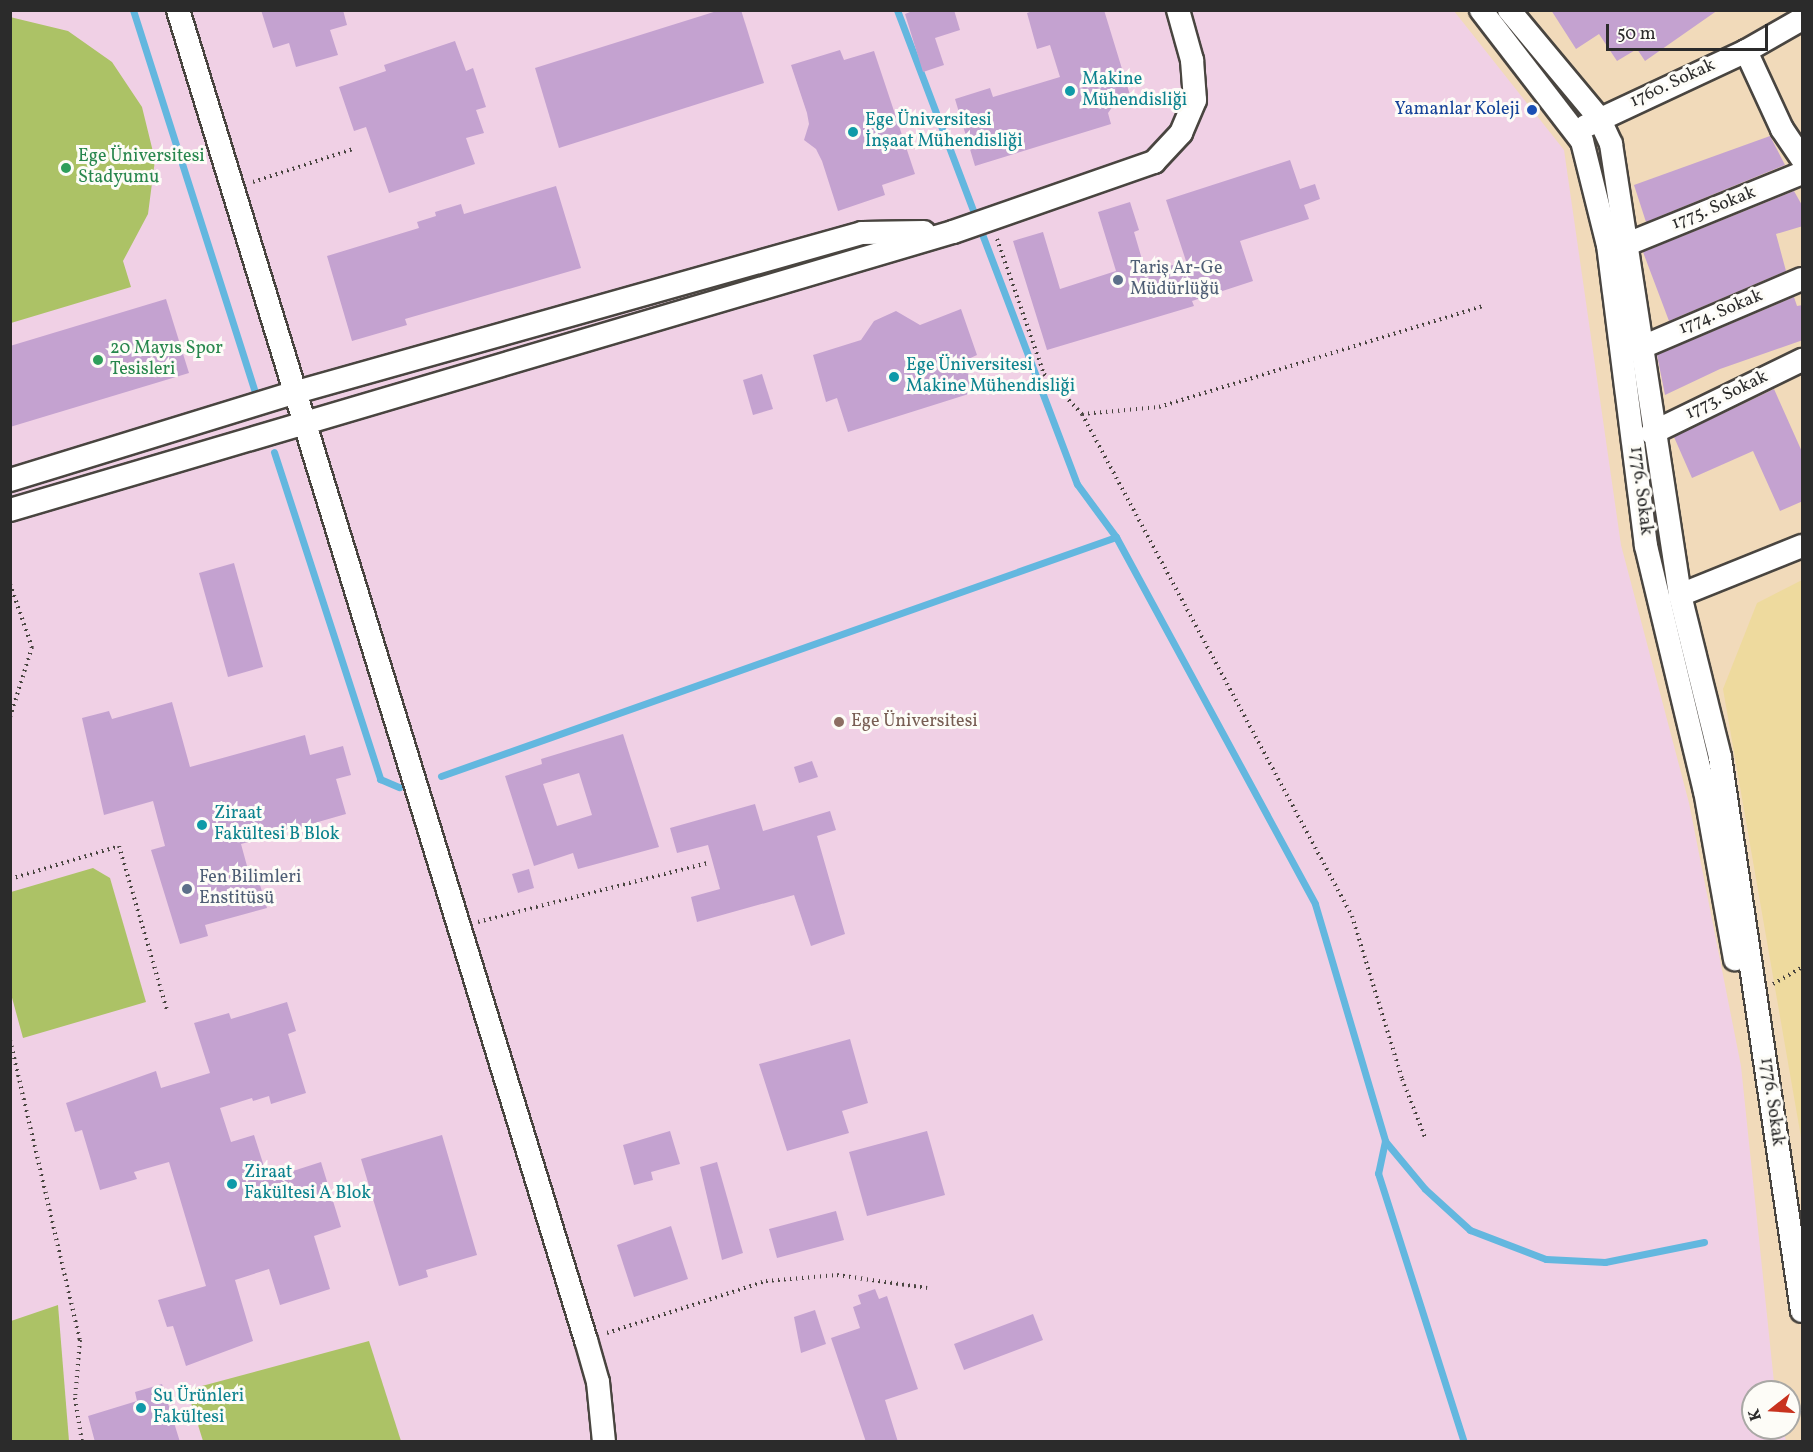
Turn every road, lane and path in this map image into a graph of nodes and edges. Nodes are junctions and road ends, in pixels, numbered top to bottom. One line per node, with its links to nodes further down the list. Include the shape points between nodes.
1 (178, 10): 12 (street)
2 (1178, 10): 13 (street, via 1192,60 1195,100 1174,140 1154,162)
3 (1481, 10): 8 (street, 1776. Sokak)
4 (1515, 12): 7 (street, 1776. Sokak)
5 (1803, 19): 6 (street, 1760. Sokak)
6 (1746, 51): 7 (street, 1760. Sokak); 10 (street, via 1782,129)
7 (1599, 118): 8 (street, 1760. Sokak); 14 (street, 1776. Sokak, via 1611,144)
8 (1575, 132): 37 (street, 1776. Sokak, via 1582,141 1608,244 1647,546)
9 (353, 149): 12 (path)
10 (1803, 159)
11 (1803, 172): 14 (street, 1775. Sokak)
12 (232, 189): 23 (street)
13 (972, 225): 15 (street, via 862,233); 17 (street); 24 (path, via 1044,374)
14 (1625, 245): 21 (street, 1776. Sokak)
15 (721, 273): 17 (street); 18 (street)
16 (1803, 279): 21 (street, 1774. Sokak)
17 (727, 298): 20 (street)
18 (604, 305): 20 (street); 23 (street)
19 (1483, 306): 24 (path, via 1159,407)
20 (613, 329): 25 (street)
21 (1640, 348): 26 (street, 1776. Sokak)
22 (1803, 360): 26 (street, 1773. Sokak)
23 (293, 393): 25 (street); 27 (street)
24 (1083, 414): 40 (path, via 1352,916 1402,1079)
25 (303, 425): 28 (street); 35 (street)
26 (1653, 433): 31 (street, 1776. Sokak)
27 (10, 480)
28 (10, 510)
29 (1803, 546): 31 (street)
30 (10, 584): 32 (path, via 32,647)
31 (1680, 595): 37 (street, 1776. Sokak, via 1720,757)
32 (10, 717)
33 (707, 864): 35 (path)
34 (10, 879): 38 (path, via 119,846)
35 (460, 927): 44 (street)
36 (1803, 967): 37 (path)
37 (1749, 999): 41 (street, 1776. Sokak)
38 (167, 1010)
39 (10, 1040): 46 (path, via 80,1340 75,1398)
40 (1425, 1137)
41 (1795, 1205): 43 (street, 1776. Sokak)
42 (927, 1288): 44 (path, via 837,1275 766,1281)
43 (1803, 1311)
44 (586, 1340): 45 (street)
45 (597, 1382): 47 (street); 48 (street)
46 (82, 1442)
47 (604, 1442)
48 (619, 1442)

